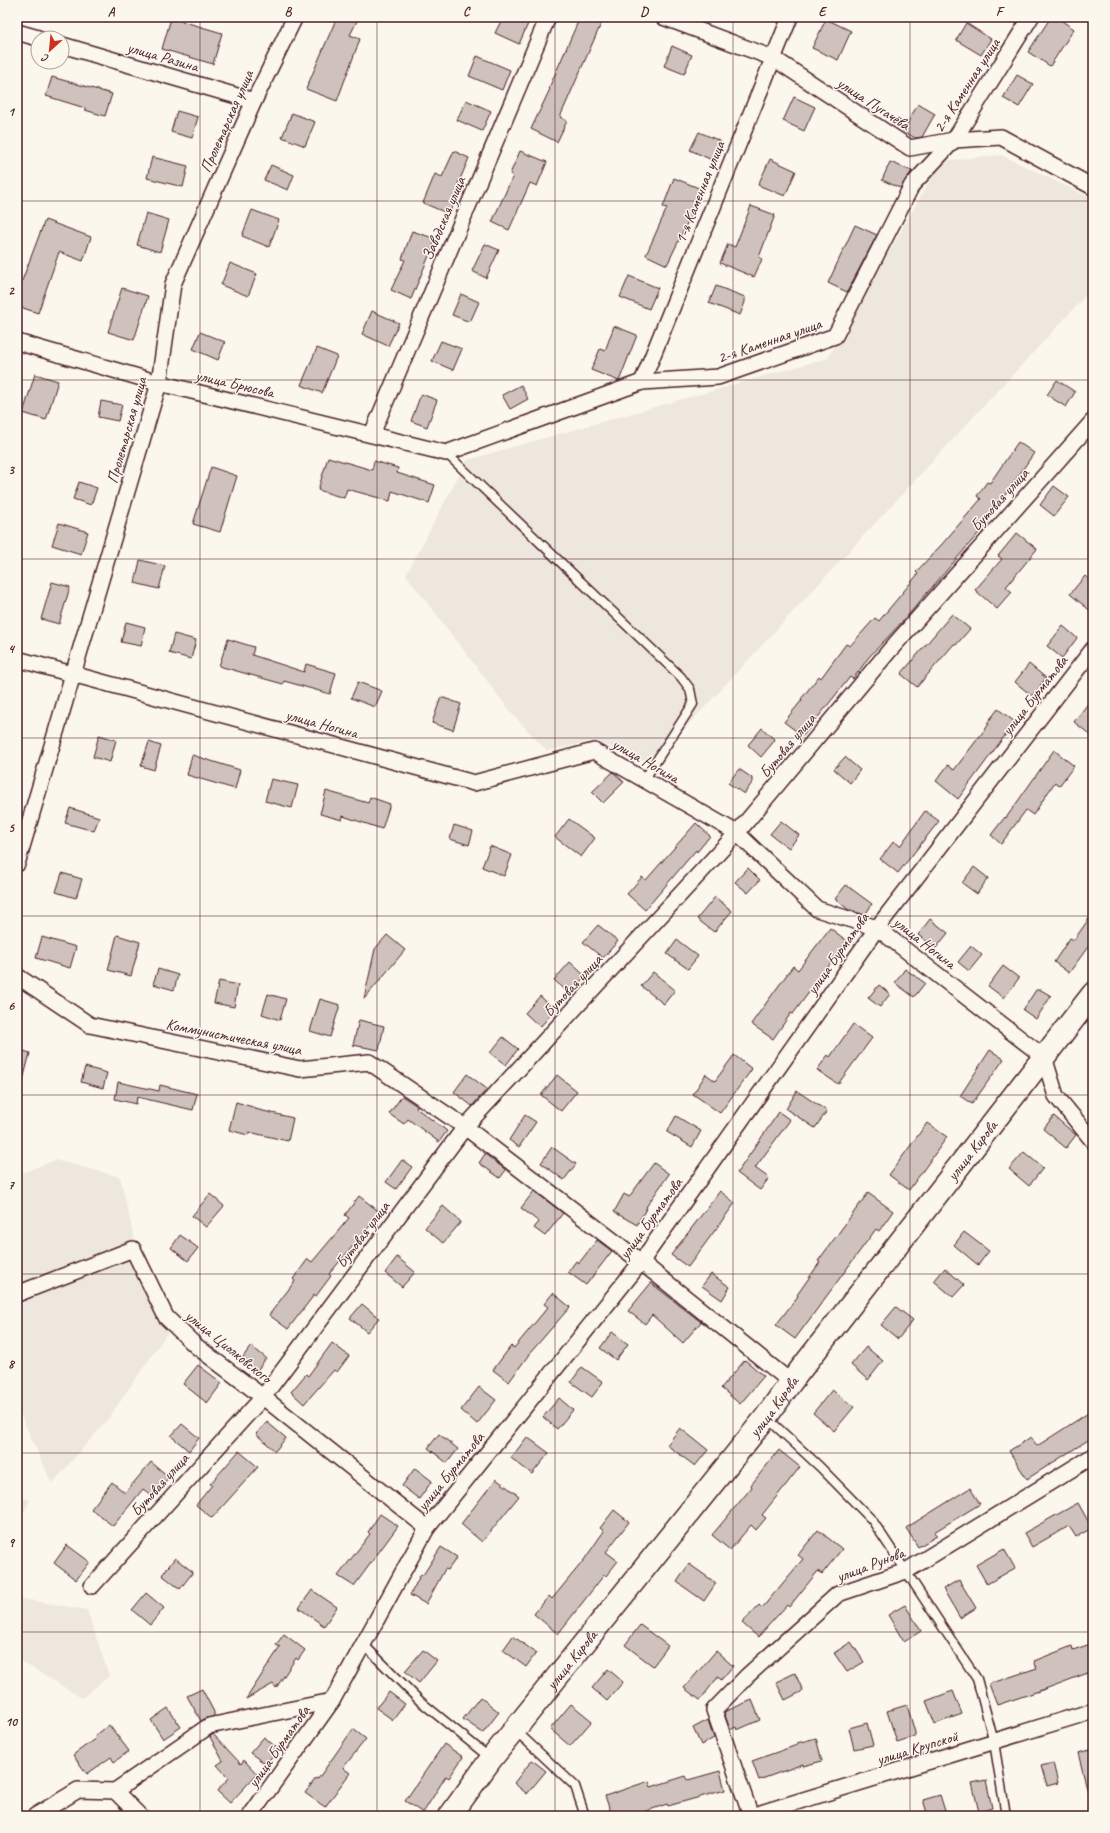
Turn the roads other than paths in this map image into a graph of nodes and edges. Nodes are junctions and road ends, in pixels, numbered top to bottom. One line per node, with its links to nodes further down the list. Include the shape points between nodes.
1 (294, 17): 10 (street, Пролетарская улица)
2 (548, 17): 17 (street, Заводская улица)
3 (663, 17): 9 (street, улица Пугачёва)
4 (790, 17): 9 (street, 1-я Каменная улица)
5 (1031, 17): 11 (street, 2-я Каменная улица)
6 (17, 32): 7 (street)
7 (30, 36)
8 (70, 47): 10 (street, улица Разина)
9 (772, 58): 11 (street, улица Пугачёва, via 910,148); 14 (street, 1-я Каменная улица)
10 (254, 101): 15 (street, Пролетарская улица, via 173,284)
11 (954, 140): 12 (street, улица Пугачёва, via 1001,137); 14 (street, 2-я Каменная улица, via 912,185 835,336 718,377)
12 (1093, 186)
13 (17, 342): 15 (street, улица Брюсова)
14 (642, 382): 18 (street, 2-я Каменная улица)
15 (159, 383): 17 (street, улица Брюсова); 21 (street, Пролетарская улица)
16 (1093, 421): 23 (street, Бутовая улица, via 889,650)
17 (372, 434): 18 (street, улица Брюсова)
18 (446, 453): 22 (lane, via 681,677 690,689 693,704)
19 (1093, 649): 25 (street, улица Бурматова)
20 (17, 659): 21 (street, улица Ногина)
21 (73, 674): 22 (street, улица Ногина, via 474,783 594,751); 24 (street, Пролетарская улица)
22 (644, 780): 23 (street, улица Ногина)
23 (737, 833): 25 (street, улица Ногина, via 817,909); 29 (street, Бутовая улица)
24 (17, 864)
25 (877, 928): 28 (street, улица Ногина); 31 (street, улица Бурматова)
26 (17, 976): 29 (street, Коммунистическая улица, via 90,1025 300,1069 369,1062)
27 (1093, 994): 28 (main road, улица Кирова)
28 (1044, 1057): 30 (street, via 1056,1096); 33 (main road, улица Кирова)
29 (465, 1127): 31 (street, Коммунистическая улица); 34 (street, Бутовая улица)
30 (1093, 1141)
31 (641, 1262): 33 (street, Коммунистическая улица); 37 (street, улица Бурматова)
32 (17, 1294): 34 (street, улица Циолковского, via 133,1249 166,1317 196,1346)
33 (790, 1382): 35 (main road, улица Кирова)
34 (263, 1397): 37 (street, улица Циолковского); 39 (street, Бутовая улица)
35 (766, 1417): 38 (lane, via 872,1520); 43 (main road, улица Кирова)
36 (1093, 1456): 38 (street, улица Рунова)
37 (427, 1528): 40 (street, улица Бурматова)
38 (906, 1571): 44 (lane, via 977,1679); 52 (street, улица Рунова, via 838,1594 746,1676 714,1710)
39 (92, 1586)
40 (363, 1644): 41 (street, улица Бурматова); 45 (lane, via 420,1701)
41 (332, 1701): 46 (street, via 208,1726); 49 (street, улица Бурматова)
42 (1093, 1711): 44 (street, улица Крупской)
43 (514, 1729): 45 (main road, улица Кирова); 51 (lane, via 575,1786)
44 (994, 1742): 52 (street, улица Крупской); 53 (lane)
45 (490, 1759): 50 (main road, улица Кирова)
46 (116, 1791): 47 (street, via 78,1790); 48 (street)
47 (35, 1816)
48 (140, 1816)
49 (250, 1816)
50 (450, 1816)
51 (585, 1816)
52 (751, 1816)
53 (1006, 1816)

